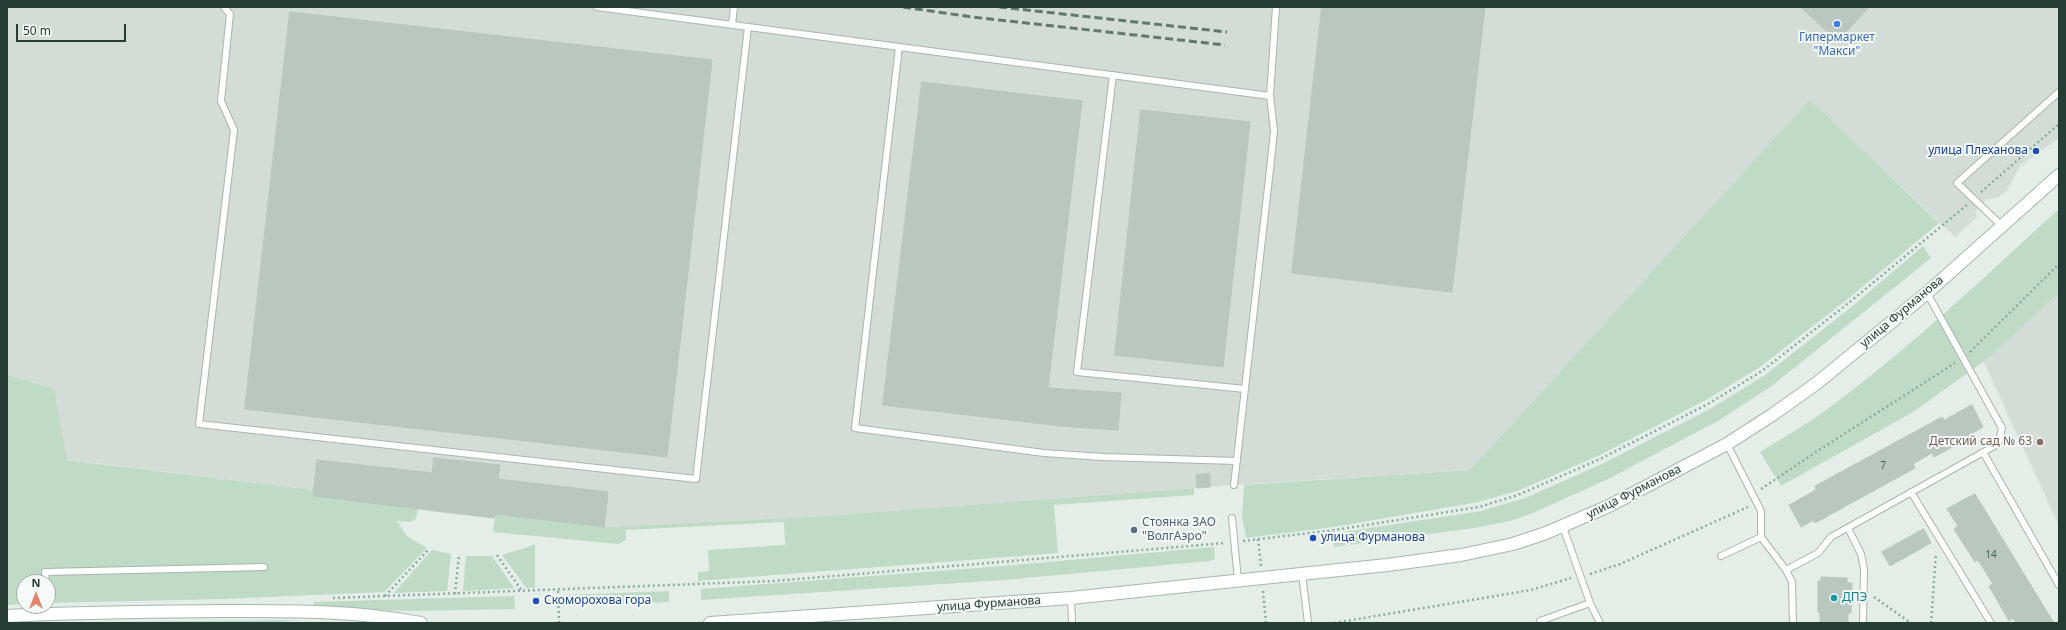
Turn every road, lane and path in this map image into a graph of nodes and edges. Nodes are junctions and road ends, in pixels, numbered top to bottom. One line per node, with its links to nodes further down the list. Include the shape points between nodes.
1 (224, 7): 6 (lane, via 230,14 221,101 234,130 199,424 696,479)
2 (597, 7): 5 (lane)
3 (734, 7): 5 (lane)
4 (1276, 7): 10 (lane)
5 (732, 25): 6 (lane)
6 (748, 27): 7 (lane)
7 (899, 47): 8 (lane); 21 (lane, via 855,428 1044,453)
8 (1113, 75): 10 (lane); 18 (lane, via 1077,372)
9 (2059, 92): 13 (lane, via 1957,183)
10 (1270, 96): 18 (lane, via 1273,138)
11 (2059, 124): 13 (path)
12 (2059, 176): 14 (main road, улица Фурманова)
13 (1974, 199): 14 (lane); 31 (path, via 1762,371 1708,404 1600,460 1518,495 1479,507 1335,530)
14 (2002, 226): 16 (main road, улица Фурманова)
15 (2059, 264): 17 (path)
16 (1927, 293): 17 (lane); 19 (main road, улица Фурманова, via 1817,383)
17 (1964, 358): 20 (lane, via 2002,428 1998,444); 24 (path)
18 (1245, 389): 21 (lane)
19 (1727, 444): 24 (lane); 27 (main road, улица Фурманова)
20 (1983, 452): 23 (lane); 42 (lane)
21 (1237, 461): 22 (lane)
22 (1234, 485)
23 (1911, 492): 28 (lane); 29 (lane)
24 (1753, 495): 25 (lane)
25 (1756, 503): 30 (lane, via 1761,510); 40 (path, via 1620,564)
26 (1232, 518): 31 (lane)
27 (1563, 528): 39 (main road, улица Фурманова, via 1513,544 1460,556); 40 (lane)
28 (1848, 528): 37 (lane, via 1831,537 1818,553); 43 (lane, via 1861,554)
29 (1937, 534): 68 (path); 69 (lane)
30 (1761, 537): 35 (lane); 37 (lane)
31 (1235, 542): 41 (lane); 44 (path, via 774,580)
32 (430, 549): 47 (path)
33 (459, 555): 46 (path)
34 (497, 556): 45 (path)
35 (1721, 556)
36 (264, 567): 38 (lane, via 45,572)
37 (1786, 570): 65 (lane, via 1792,582)
38 (45, 574)
39 (1302, 574): 41 (main road, улица Фурманова); 61 (lane)
40 (1580, 576): 50 (lane); 62 (path, via 1531,590)
41 (1238, 580): 49 (main road, улица Фурманова)
42 (2059, 585)
43 (1863, 590): 66 (lane); 67 (path)
44 (558, 591): 45 (path); 58 (path)
45 (522, 592): 46 (path)
46 (455, 594): 47 (path)
47 (385, 596): 48 (path)
48 (326, 598)
49 (1071, 598): 55 (main road, улица Фурманова); 60 (lane)
50 (1590, 603): 63 (lane, via 1540,621); 64 (lane)
51 (56, 610): 52 (main road)
52 (321, 613): 56 (main road); 57 (main road)
53 (20, 614): 54 (main road)
54 (7, 616)
55 (813, 620): 59 (main road, улица Фурманова)
56 (330, 623)
57 (422, 623)
58 (559, 623)
59 (710, 623)
60 (1072, 623)
61 (1308, 623)
62 (1334, 623)
63 (1541, 623)
64 (1600, 623)
65 (1793, 623)
66 (1863, 623)
67 (1911, 623)
68 (1931, 623)
69 (1991, 623)

